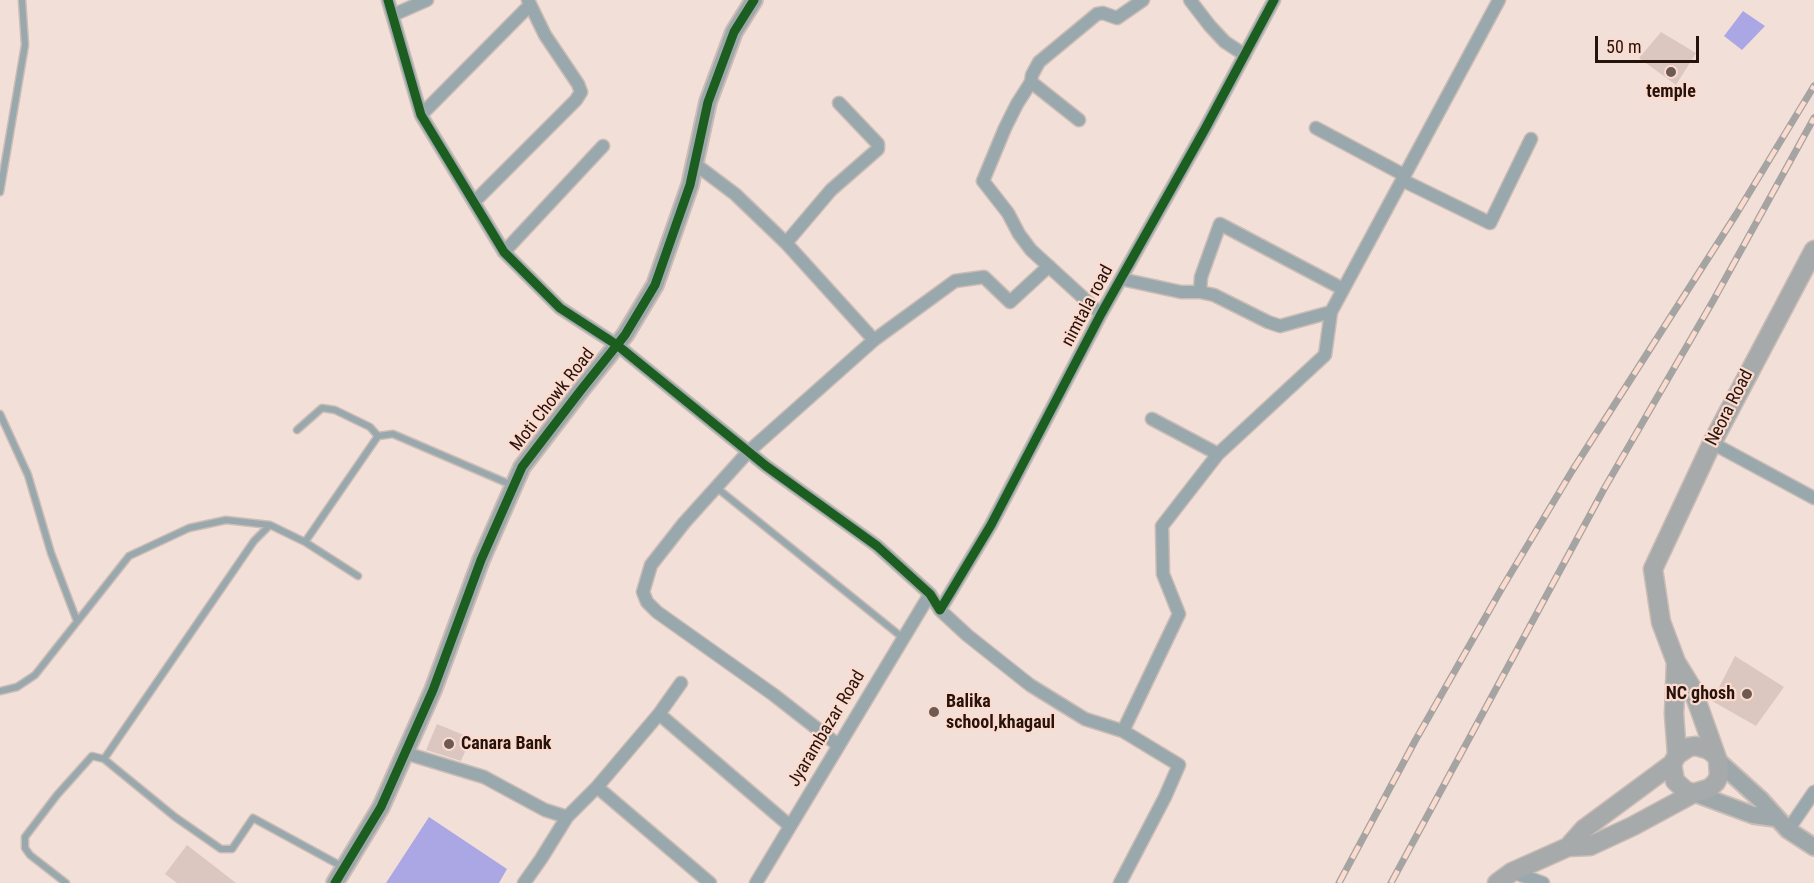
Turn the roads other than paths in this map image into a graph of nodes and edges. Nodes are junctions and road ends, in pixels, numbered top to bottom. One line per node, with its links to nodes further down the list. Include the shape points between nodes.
1 (22, 0): 21 (lane, via 24,45)
2 (388, 0): 10 (street)
3 (427, 0): 10 (street)
4 (754, 0): 19 (street, Moti Chowk Road, via 734,32 708,102)
5 (1143, 0): 12 (street, via 1117,18 1097,14 1039,62)
6 (1190, 0): 11 (street, via 1210,27)
7 (1274, 0): 11 (street, nimtala road)
8 (1499, 0): 20 (street)
9 (529, 3): 14 (street); 22 (street, via 581,92)
10 (393, 15): 14 (street)
11 (1245, 55): 27 (street, nimtala road)
12 (1031, 82): 15 (street); 26 (street, via 1005,128 983,181 1031,250)
13 (839, 103): 23 (street, via 878,144 878,149 831,190)
14 (421, 115): 22 (street)
15 (1079, 120)
16 (1316, 128): 20 (street)
17 (1531, 139): 20 (street, via 1490,222)
18 (603, 146): 25 (street)
19 (695, 164): 23 (street, via 735,194); 33 (street, Moti Chowk Road, via 655,285)
20 (1403, 177): 28 (street)
21 (0, 192)
22 (474, 202): 25 (street)
23 (786, 243): 32 (street)
24 (1814, 250): 38 (main road, Neora Road)
25 (504, 252): 33 (street, via 560,308)
26 (1049, 266): 31 (street); 32 (street, via 1010,302 984,277 955,281)
27 (1121, 279): 29 (street, via 1181,292); 31 (street, nimtala road)
28 (1343, 289): 29 (street, via 1220,224 1201,277); 30 (street)
29 (1200, 292): 30 (street, via 1280,326)
30 (1331, 312): 40 (street, via 1325,355)
31 (1101, 314): 48 (street, nimtala road, via 991,525)
32 (874, 340): 39 (street)
33 (617, 345): 39 (street); 41 (street, Moti Chowk Road, via 522,467)
34 (0, 414): 49 (lane, via 28,475 51,553)
35 (1152, 419): 40 (street)
36 (297, 430): 37 (lane, via 322,408 370,427)
37 (378, 436): 41 (lane, via 393,434); 45 (lane)
38 (1712, 443): 43 (street); 51 (main road, Neora Road, via 1653,569 1661,622)
39 (748, 452): 42 (street); 47 (street, via 877,546)
40 (1218, 454): 55 (street, via 1162,526 1163,574 1179,614)
41 (514, 486): 57 (street, Moti Chowk Road)
42 (717, 488): 50 (lane); 56 (street, via 651,565 643,592 647,602)
43 (1814, 498)
44 (270, 525): 45 (lane); 49 (lane, via 226,519 189,528 129,556); 59 (lane, via 254,541)
45 (306, 542): 46 (lane)
46 (358, 576)
47 (930, 594): 48 (street); 50 (street, Jyarambazar Road)
48 (940, 610): 55 (street, via 1030,685 1085,719)
49 (77, 621): 53 (lane, via 35,675 17,687)
50 (903, 638): 56 (street, Jyarambazar Road)
51 (1676, 662): 58 (main road, via 1692,688); 60 (main road)
52 (681, 683): 54 (street)
53 (0, 691)
54 (659, 714): 61 (street); 66 (street)
55 (1123, 731): 76 (street, via 1179,765)
56 (838, 745): 66 (street, Jyarambazar Road)
57 (405, 753): 64 (street, via 484,777 545,810); 69 (street, Moti Chowk Road, via 381,807)
58 (1716, 758): 60 (main road, via 1696,746); 63 (main road, via 1716,782 1703,792); 65 (street)
59 (104, 759): 69 (lane, via 221,849 232,849 253,818); 71 (lane, via 92,756 84,763 26,837 25,848 30,855)
60 (1674, 760): 63 (main road, via 1672,772 1680,787); 67 (main road, via 1584,829)
61 (597, 787): 64 (street); 74 (street)
62 (1814, 792): 65 (street)
63 (1694, 793): 65 (street); 67 (main road, via 1590,846)
64 (567, 817): 73 (street)
65 (1781, 824): 68 (street)
66 (790, 826): 75 (street, Jyarambazar Road)
67 (1568, 847): 70 (main road)
68 (1814, 847)
69 (344, 867): 72 (street, Moti Chowk Road)
70 (1512, 872): 77 (main road); 78 (street)
71 (66, 883)
72 (335, 883)
73 (524, 883)
74 (710, 883)
75 (756, 883)
76 (1120, 883)
77 (1497, 883)
78 (1544, 883)

